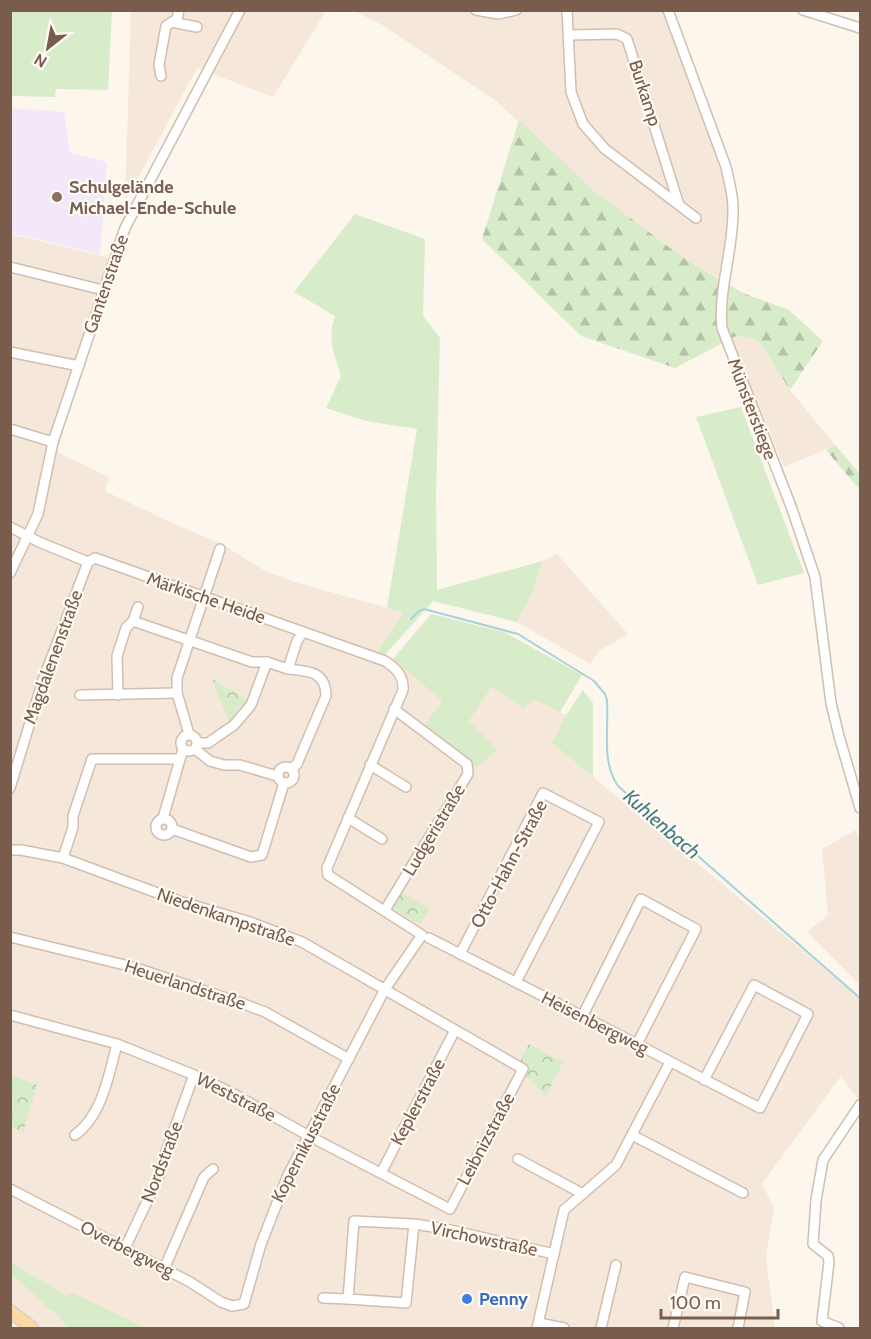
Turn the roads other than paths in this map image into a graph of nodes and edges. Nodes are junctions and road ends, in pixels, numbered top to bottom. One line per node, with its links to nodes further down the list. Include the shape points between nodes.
1 (179, 10): 8 (street)
2 (240, 10): 16 (street, Gantenstraße, via 131,212)
3 (476, 10): 4 (street, via 498,14)
4 (516, 10)
5 (567, 10): 11 (street)
6 (668, 10): 45 (street, Münsterstiege, via 732,192 722,328 815,577 831,703)
7 (803, 10): 10 (street)
8 (172, 22): 9 (street); 12 (street, via 166,26 159,64)
9 (197, 27)
10 (861, 28)
11 (569, 35): 13 (street, via 571,92 583,124 605,149); 13 (street, Burkamp, via 617,34 627,39)
12 (161, 76)
13 (679, 205): 14 (street)
14 (696, 218)
15 (10, 267): 16 (street)
16 (103, 290): 18 (street, Gantenstraße)
17 (10, 352): 18 (street)
18 (78, 366): 20 (street, Gantenstraße)
19 (10, 429): 20 (street)
20 (53, 442): 22 (street, Gantenstraße, via 38,514)
21 (10, 527): 22 (street, Märkische Heide)
22 (29, 535): 24 (street, Märkische Heide); 25 (street, Gantenstraße)
23 (220, 549): 26 (street)
24 (88, 562): 26 (street, Märkische Heide, via 95,558); 44 (street, Magdalenenstraße, via 43,680)
25 (10, 573)
26 (203, 598): 29 (street, Märkische Heide); 30 (street)
27 (138, 607): 28 (street)
28 (134, 621): 30 (street); 35 (street, via 126,628 117,656)
29 (303, 632): 32 (street); 36 (street, Märkische Heide, via 394,667 403,683)
30 (190, 641): 31 (street, via 252,662); 33 (street, via 177,678)
31 (267, 662): 32 (street); 38 (street, via 251,705 234,725 208,743)
32 (288, 669): 42 (street, via 319,676 326,684 326,696 297,764 279,770)
33 (177, 693): 35 (street); 37 (street)
34 (80, 695): 35 (street)
35 (118, 695)
36 (394, 709): 41 (street); 52 (street, Ludgeristraße, via 466,764 468,774)
37 (189, 734): 38 (street, via 195,737); 39 (street, via 180,743)
38 (196, 746): 39 (street, via 189,751); 42 (street, via 210,761 240,765)
39 (183, 749): 40 (street)
40 (178, 759): 47 (street); 51 (street, via 92,759)
41 (370, 765): 43 (street); 46 (street)
42 (280, 780): 48 (street, via 262,855 251,857)
43 (406, 787)
44 (10, 788)
45 (861, 808)
46 (348, 818): 49 (street); 52 (street, via 327,868 328,875)
47 (163, 819): 48 (street, via 169,820); 48 (street, via 157,822 158,833 164,836)
48 (172, 829)
49 (382, 838)
50 (10, 850): 51 (street, Niedenkampstraße)
51 (63, 858): 57 (street, Niedenkampstraße, via 179,901 268,928 302,942)
52 (385, 910): 57 (street, via 422,935)
53 (10, 936): 63 (street, Heuerlandstraße, via 133,968 227,998 265,1012)
54 (429, 938): 55 (street, Heisenbergweg)
55 (460, 954): 56 (street, Heisenbergweg); 56 (street, Otto-Hahn-Straße, via 543,793 599,822)
56 (516, 982): 59 (street, Heisenbergweg)
57 (385, 989): 60 (street, Niedenkampstraße); 63 (street, Kopernikusstraße)
58 (10, 1015): 61 (street, Weststraße)
59 (582, 1017): 62 (street, Heisenbergweg); 62 (street, via 640,899 696,929)
60 (455, 1030): 65 (street, Niedenkampstraße); 74 (street, Keplerstraße)
61 (117, 1044): 66 (street, Weststraße); 69 (street, via 97,1108 86,1127)
62 (638, 1044): 64 (street, Heisenbergweg)
63 (349, 1059): 71 (street, Kopernikusstraße)
64 (670, 1062): 67 (street, Heisenbergweg); 70 (street)
65 (523, 1069): 78 (street, Leibnizstraße)
66 (194, 1075): 71 (street, Weststraße); 80 (street, Nordstraße, via 160,1174)
67 (704, 1080): 67 (street, Heisenbergweg, via 760,1108 808,1014 754,986)
68 (861, 1105): 88 (street, via 823,1160 813,1244 828,1256 829,1262)
69 (75, 1135)
70 (632, 1135): 76 (street); 77 (street, via 616,1166)
71 (309, 1136): 74 (street, Weststraße); 86 (street, Kopernikusstraße, via 273,1210)
72 (518, 1160): 77 (street)
73 (213, 1169): 83 (street, via 204,1177)
74 (381, 1173): 78 (street, Weststraße)
75 (10, 1189): 80 (street, Overbergweg)
76 (743, 1193)
77 (583, 1194): 81 (street, via 564,1210)
78 (450, 1209)
79 (414, 1224): 81 (street, Virchowstraße); 85 (street, Virchowstraße, via 406,1303); 85 (street, Virchowstraße, via 354,1221)
80 (126, 1248): 83 (street, Overbergweg)
81 (554, 1254): 89 (street)
82 (616, 1265): 92 (street)
83 (164, 1269): 86 (street, Overbergweg, via 221,1302 232,1306)
84 (323, 1298): 85 (street, Virchowstraße)
85 (348, 1299)
86 (244, 1304)
87 (10, 1311): 90 (main road)
88 (819, 1325): 95 (street)
89 (538, 1326): 91 (street)
90 (32, 1329)
91 (564, 1329)
92 (602, 1329)
93 (673, 1329): 94 (street, via 685,1277 745,1292)
94 (738, 1329)
95 (839, 1329)

